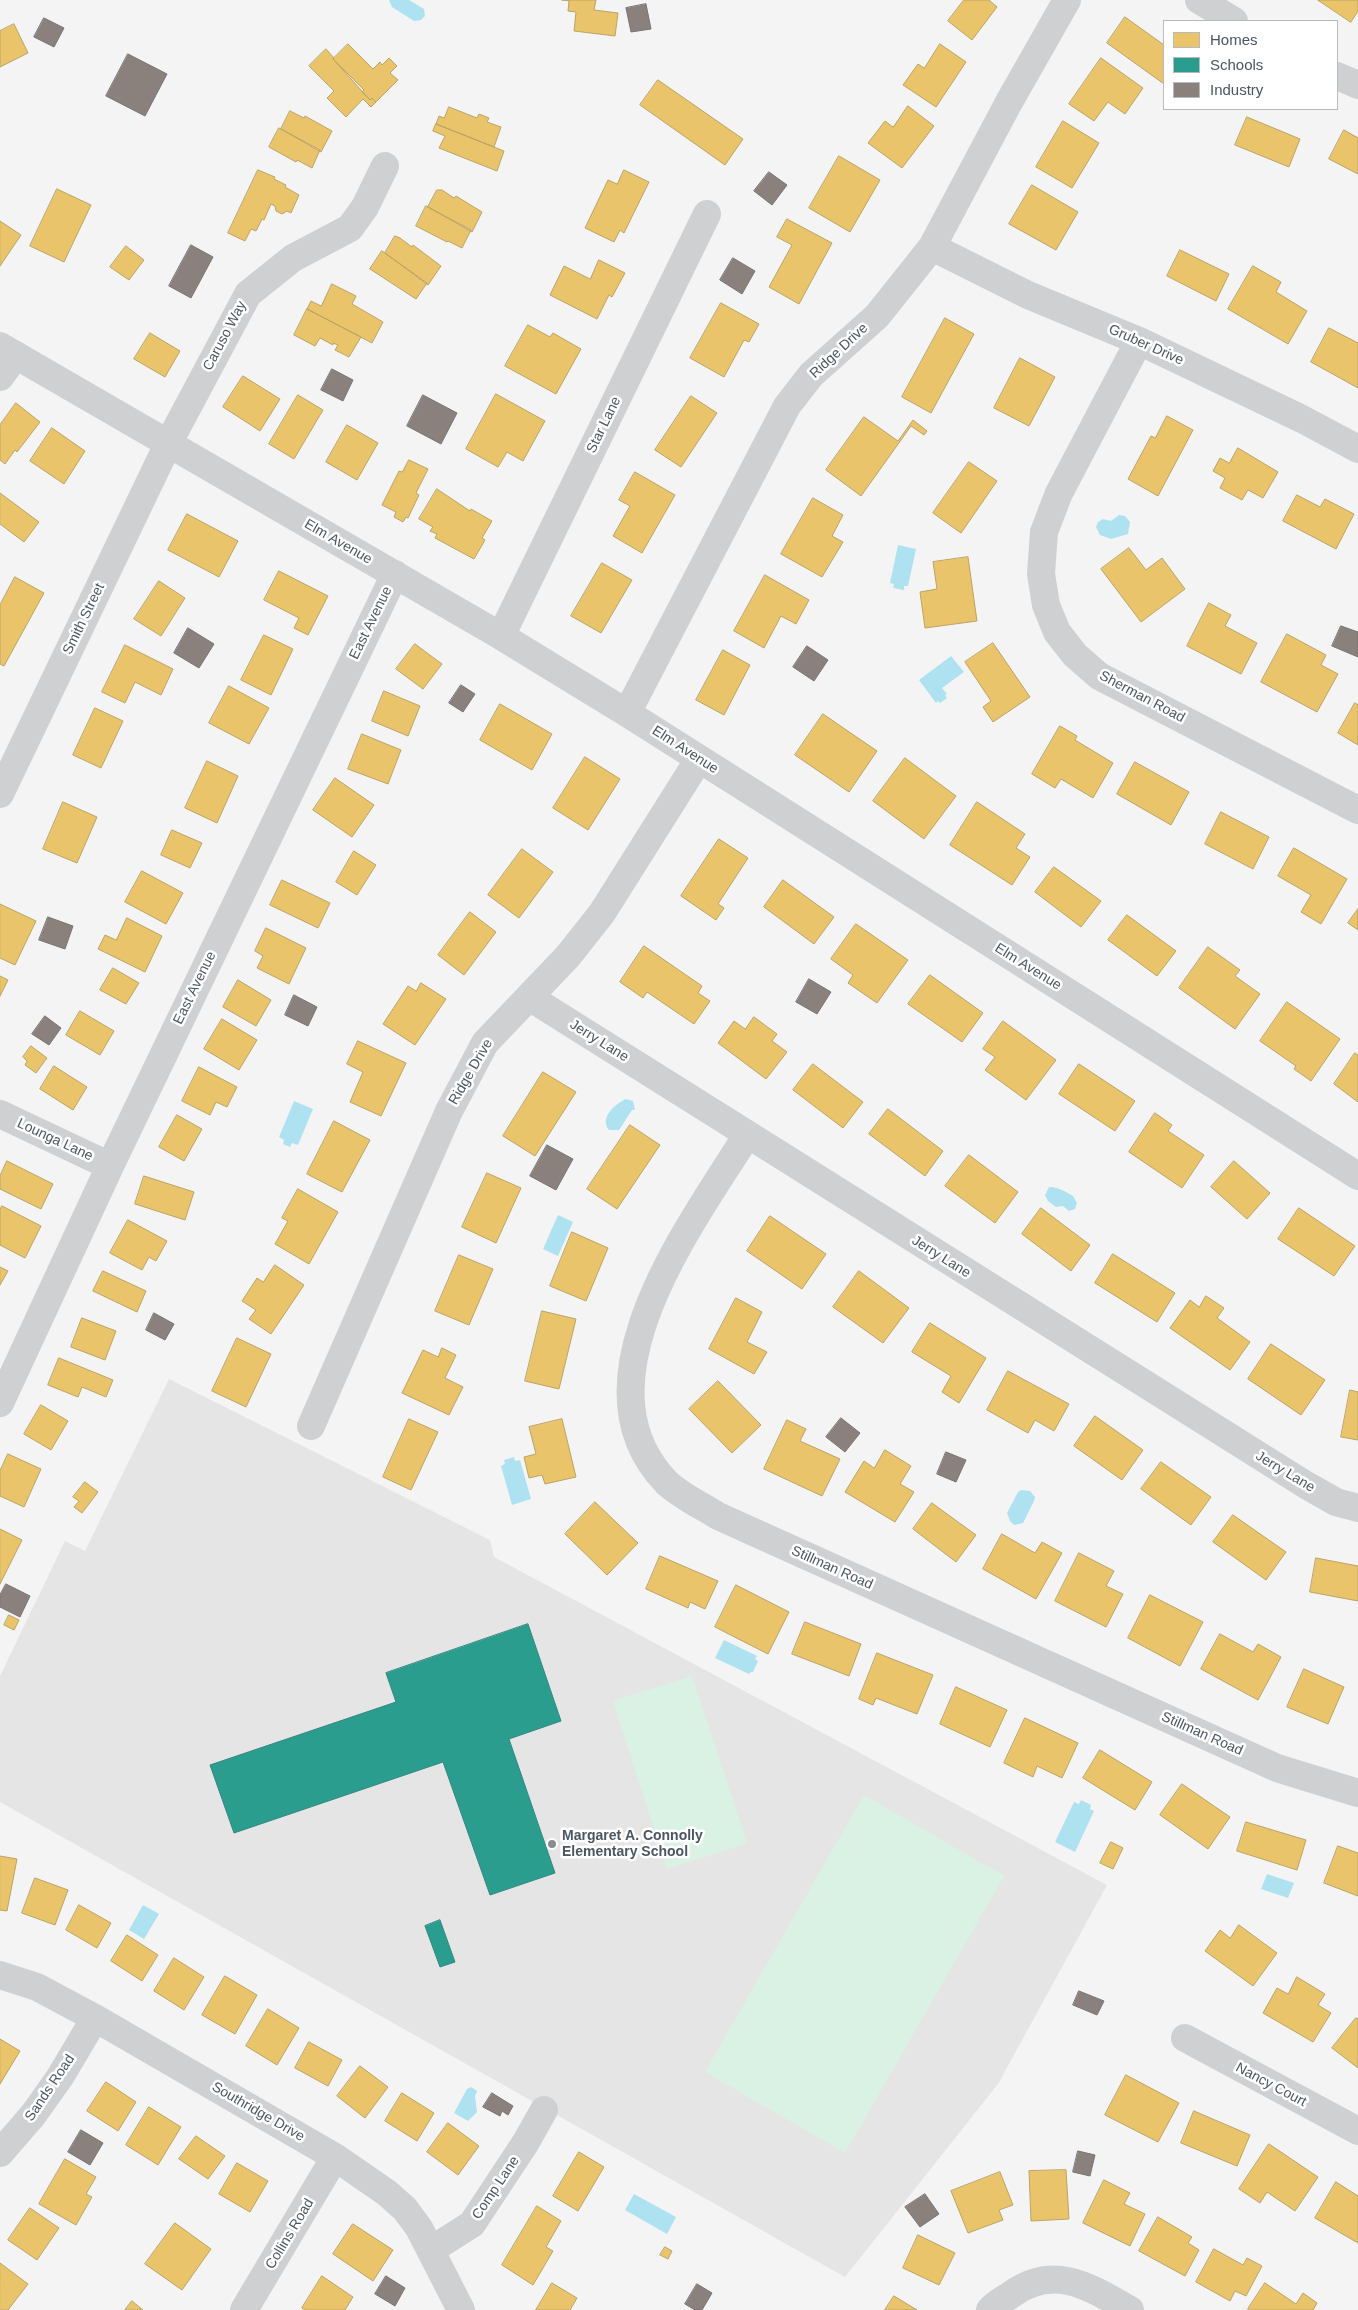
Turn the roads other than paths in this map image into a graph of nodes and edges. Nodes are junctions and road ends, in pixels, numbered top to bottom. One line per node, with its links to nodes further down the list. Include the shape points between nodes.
1 (1068, 0): 8 (street, Ridge Drive)
2 (1199, 0): 3 (street)
3 (1232, 20)
4 (1338, 76): 5 (street)
5 (1358, 85)
6 (385, 166): 12 (street, Caruso Way, via 365,207 350,228 292,258 248,294)
7 (707, 214): 15 (street, Star Lane)
8 (932, 247): 9 (street, Gruber Drive, via 1028,294); 16 (street, Ridge Drive, via 877,316 811,375 787,406)
9 (1138, 341): 13 (street, Gruber Drive); 19 (street, Sherman Road, via 1059,493 1044,532 1041,574 1046,605 1057,632 1075,655 1099,676)
10 (8, 350): 11 (street); 12 (street, Elm Avenue)
11 (0, 377)
12 (168, 444): 14 (street, Elm Avenue); 18 (street, Smith Street)
13 (1358, 448)
14 (395, 574): 15 (street, Elm Avenue); 23 (street, East Avenue)
15 (502, 636): 16 (street, Elm Avenue)
16 (627, 713): 17 (street, Elm Avenue)
17 (699, 760): 20 (street, Ridge Drive, via 602,913 568,956); 24 (street, Elm Avenue)
18 (0, 794)
19 (1358, 810)
20 (529, 996): 22 (street, Jerry Lane); 26 (street, Ridge Drive, via 486,1043 449,1111)
21 (0, 1114): 23 (street, Lounga Lane)
22 (747, 1135): 27 (street, Jerry Lane, via 1306,1485 1336,1502); 28 (street, Stillman Road, via 681,1242 655,1292 636,1341 630,1384 634,1427 646,1455 668,1483 718,1516 1278,1768)
23 (110, 1166): 25 (street, East Avenue)
24 (1358, 1176)
25 (0, 1404)
26 (310, 1426)
27 (1358, 1508)
28 (1358, 1793)
29 (0, 1976): 30 (street, Southridge Drive, via 37,1988)
30 (95, 2018): 34 (street, Sands Road, via 60,2077); 35 (street, Southridge Drive)
31 (1185, 2038): 33 (street, Nancy Court)
32 (544, 2110): 36 (street, Comp Lane, via 472,2224)
33 (1358, 2132)
34 (0, 2153)
35 (335, 2158): 36 (street, Southridge Drive, via 405,2208); 37 (street, Collins Road)
36 (432, 2250): 38 (street, Southridge Drive)
37 (244, 2310)
38 (461, 2310)
39 (990, 2310): 40 (street, via 1023,2286 1051,2278 1067,2279)
40 (1130, 2310)

